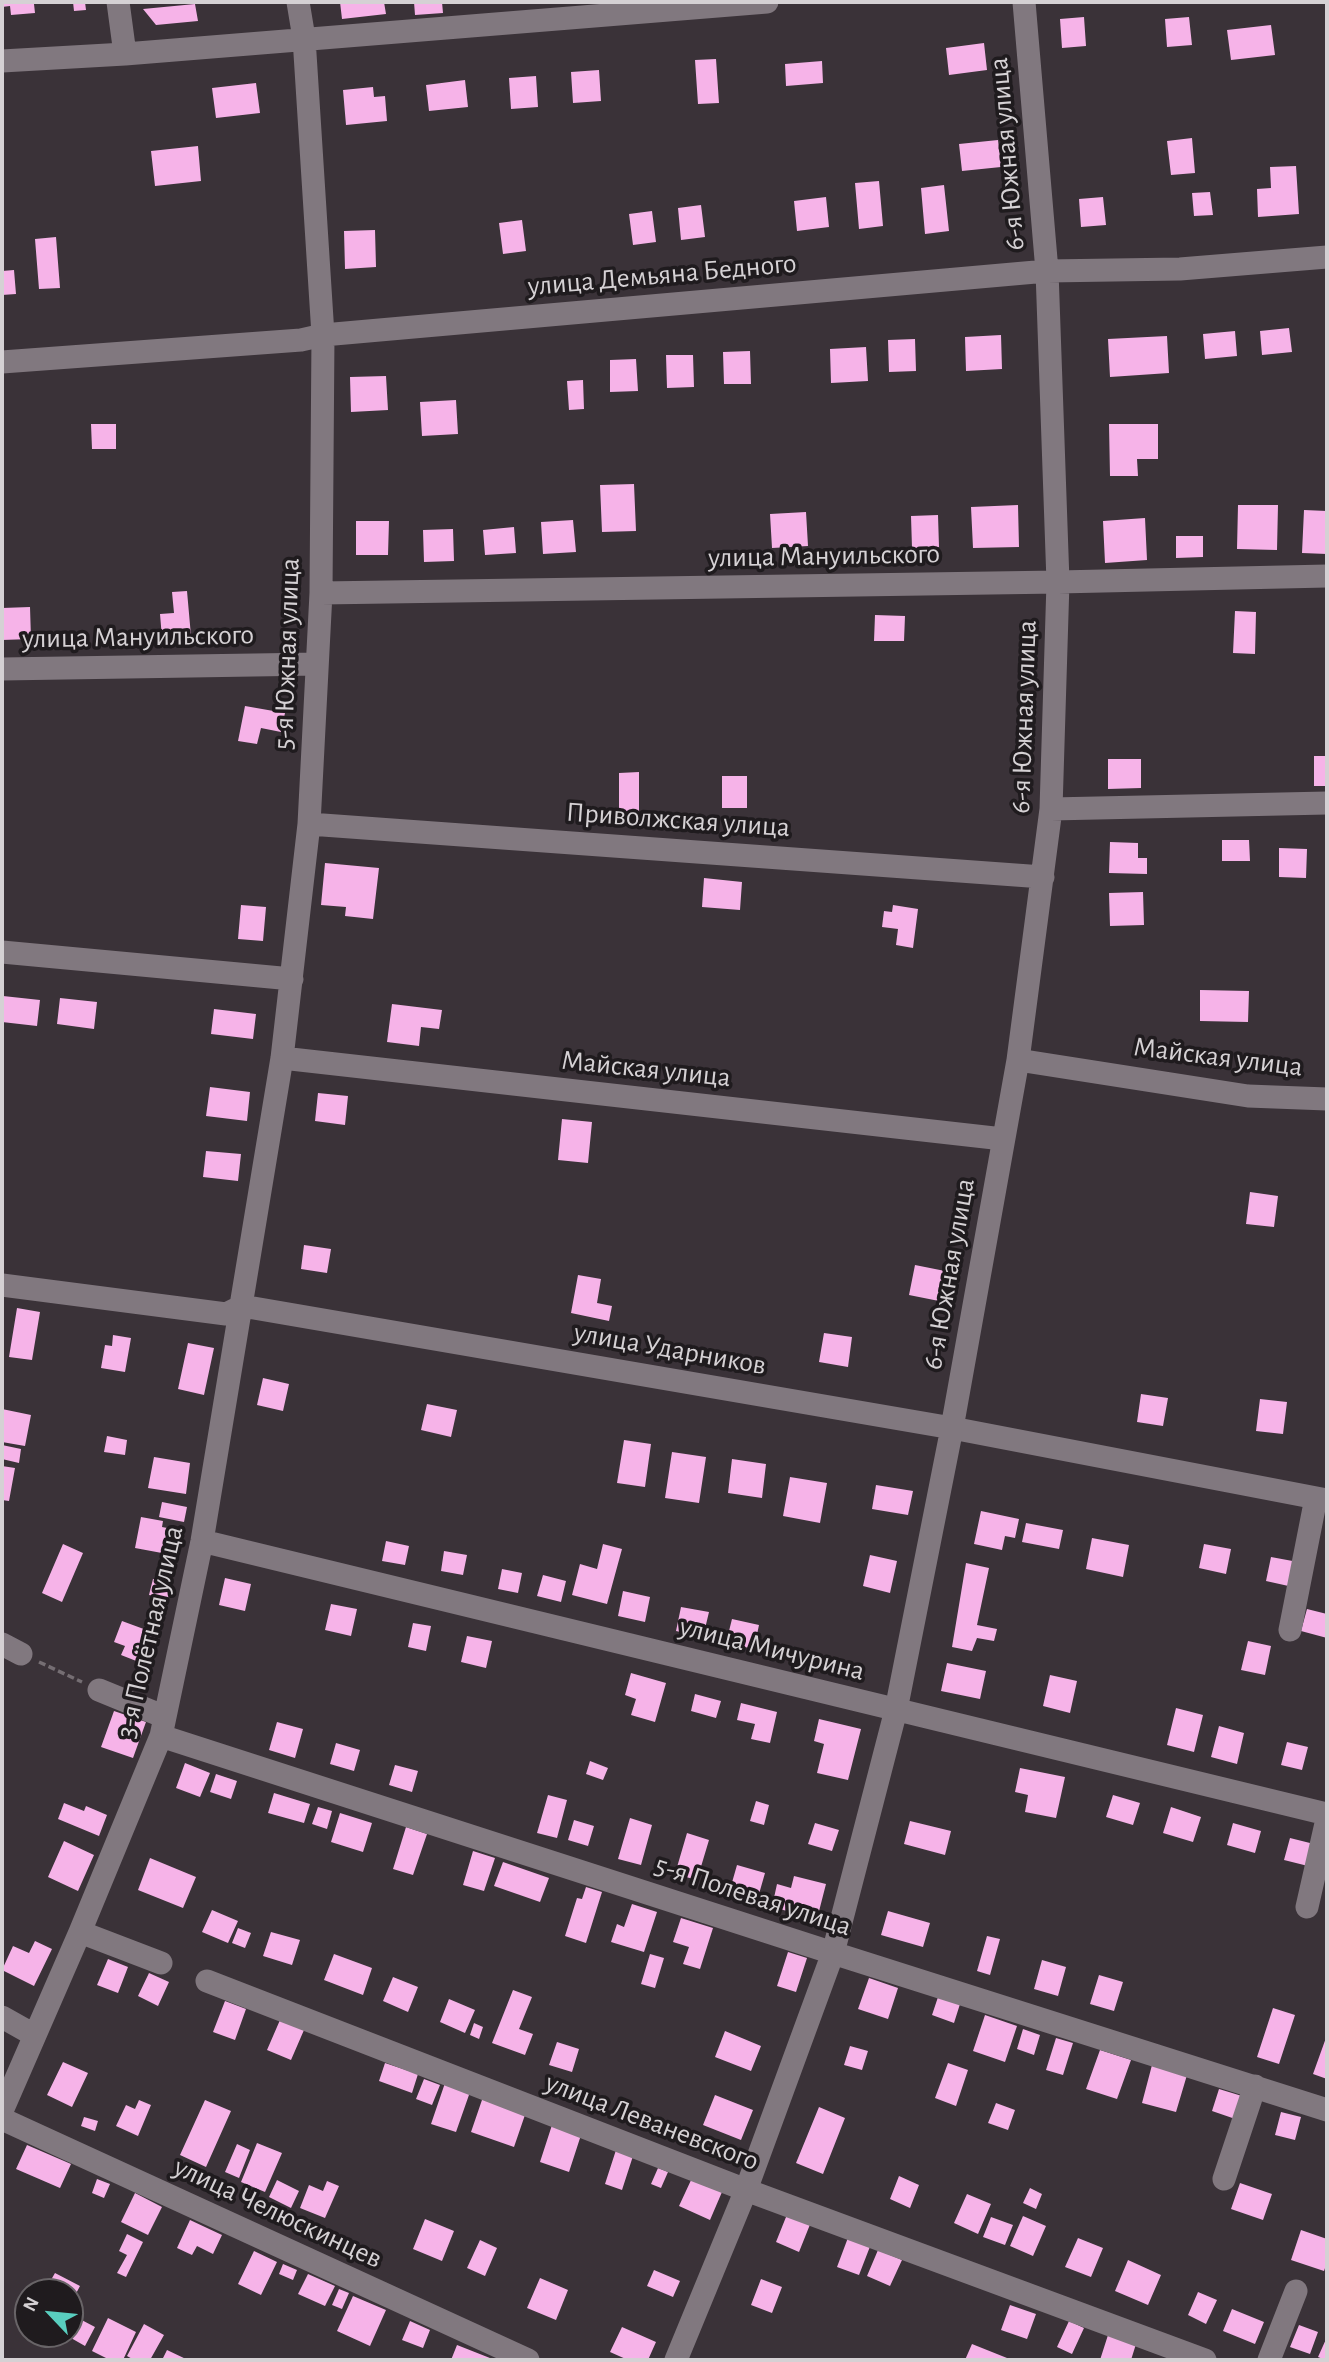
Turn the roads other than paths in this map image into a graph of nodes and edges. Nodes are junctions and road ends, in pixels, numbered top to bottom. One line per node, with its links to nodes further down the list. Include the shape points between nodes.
1 (118, 2): 6 (street)
2 (298, 2): 5 (street, 5-я Южная улица)
3 (767, 2): 5 (street)
4 (1024, 2): 9 (street, 6-я Южная улица)
5 (304, 38): 6 (street); 10 (street, 5-я Южная улица)
6 (125, 54): 7 (street)
7 (2, 61)
8 (1327, 257): 9 (street, улица Демьяна Бедного, via 1181,269)
9 (1046, 271): 10 (street, улица Демьяна Бедного); 13 (street, 6-я Южная улица)
10 (323, 335): 11 (street, улица Демьяна Бедного); 14 (street, 5-я Южная улица)
11 (2, 362)
12 (1327, 576): 13 (street, улица Мануильского)
13 (1058, 582): 14 (street, улица Мануильского); 18 (street, 6-я Южная улица)
14 (321, 593): 15 (street, 5-я Южная улица)
15 (317, 664): 16 (street, улица Мануильского); 19 (street, 5-я Южная улица)
16 (2, 669)
17 (1327, 803): 18 (street)
18 (1051, 809): 20 (street, 6-я Южная улица)
19 (309, 824): 20 (street, Приволжская улица); 22 (street, 5-я Южная улица)
20 (1043, 877): 24 (street, 6-я Южная улица)
21 (2, 952): 22 (street)
22 (292, 979): 23 (street, 5-я Южная улица)
23 (282, 1058): 26 (street, Майская улица); 28 (street, 5-я Южная улица)
24 (1018, 1060): 25 (street, Майская улица, via 1248,1096); 26 (street, 6-я Южная улица)
25 (1327, 1099)
26 (1003, 1139): 29 (street, 6-я Южная улица)
27 (2, 1284): 28 (street, улица Ударников, via 226,1314)
28 (242, 1306): 29 (street, улица Ударников); 31 (street, 3-я Полётная улица)
29 (952, 1428): 30 (street, улица Ударников); 34 (street, 6-я Южная улица)
30 (1321, 1499): 32 (street)
31 (202, 1541): 34 (street, улица Мичурина); 35 (street, 3-я Полётная улица)
32 (1290, 1630)
33 (99, 1690): 35 (street, 5-я Полевая улица)
34 (896, 1710): 36 (street, улица Мичурина); 40 (street, 6-я Южная улица)
35 (163, 1726): 39 (street, 3-я Полётная улица); 40 (street, 5-я Полевая улица)
36 (1327, 1814)
37 (1327, 1819): 38 (street)
38 (1307, 1907)
39 (80, 1932): 41 (street); 44 (street, 3-я Полётная улица)
40 (833, 1954): 45 (street, 5-я Полевая улица); 50 (street, 6-я Южная улица)
41 (161, 1963)
42 (207, 1981): 50 (street, улица Леваневского)
43 (2, 2017): 44 (street)
44 (34, 2035): 47 (street, 3-я Полётная улица)
45 (1255, 2086): 46 (street, 5-я Полевая улица); 49 (street)
46 (1327, 2110)
47 (2, 2111)
48 (2, 2119): 52 (street, улица Челюскинцев)
49 (1224, 2179)
50 (746, 2190): 53 (street, 6-я Южная улица); 54 (street, улица Леваневского)
51 (1296, 2291): 55 (street)
52 (528, 2360)
53 (676, 2360)
54 (1205, 2360)
55 (1269, 2360)

